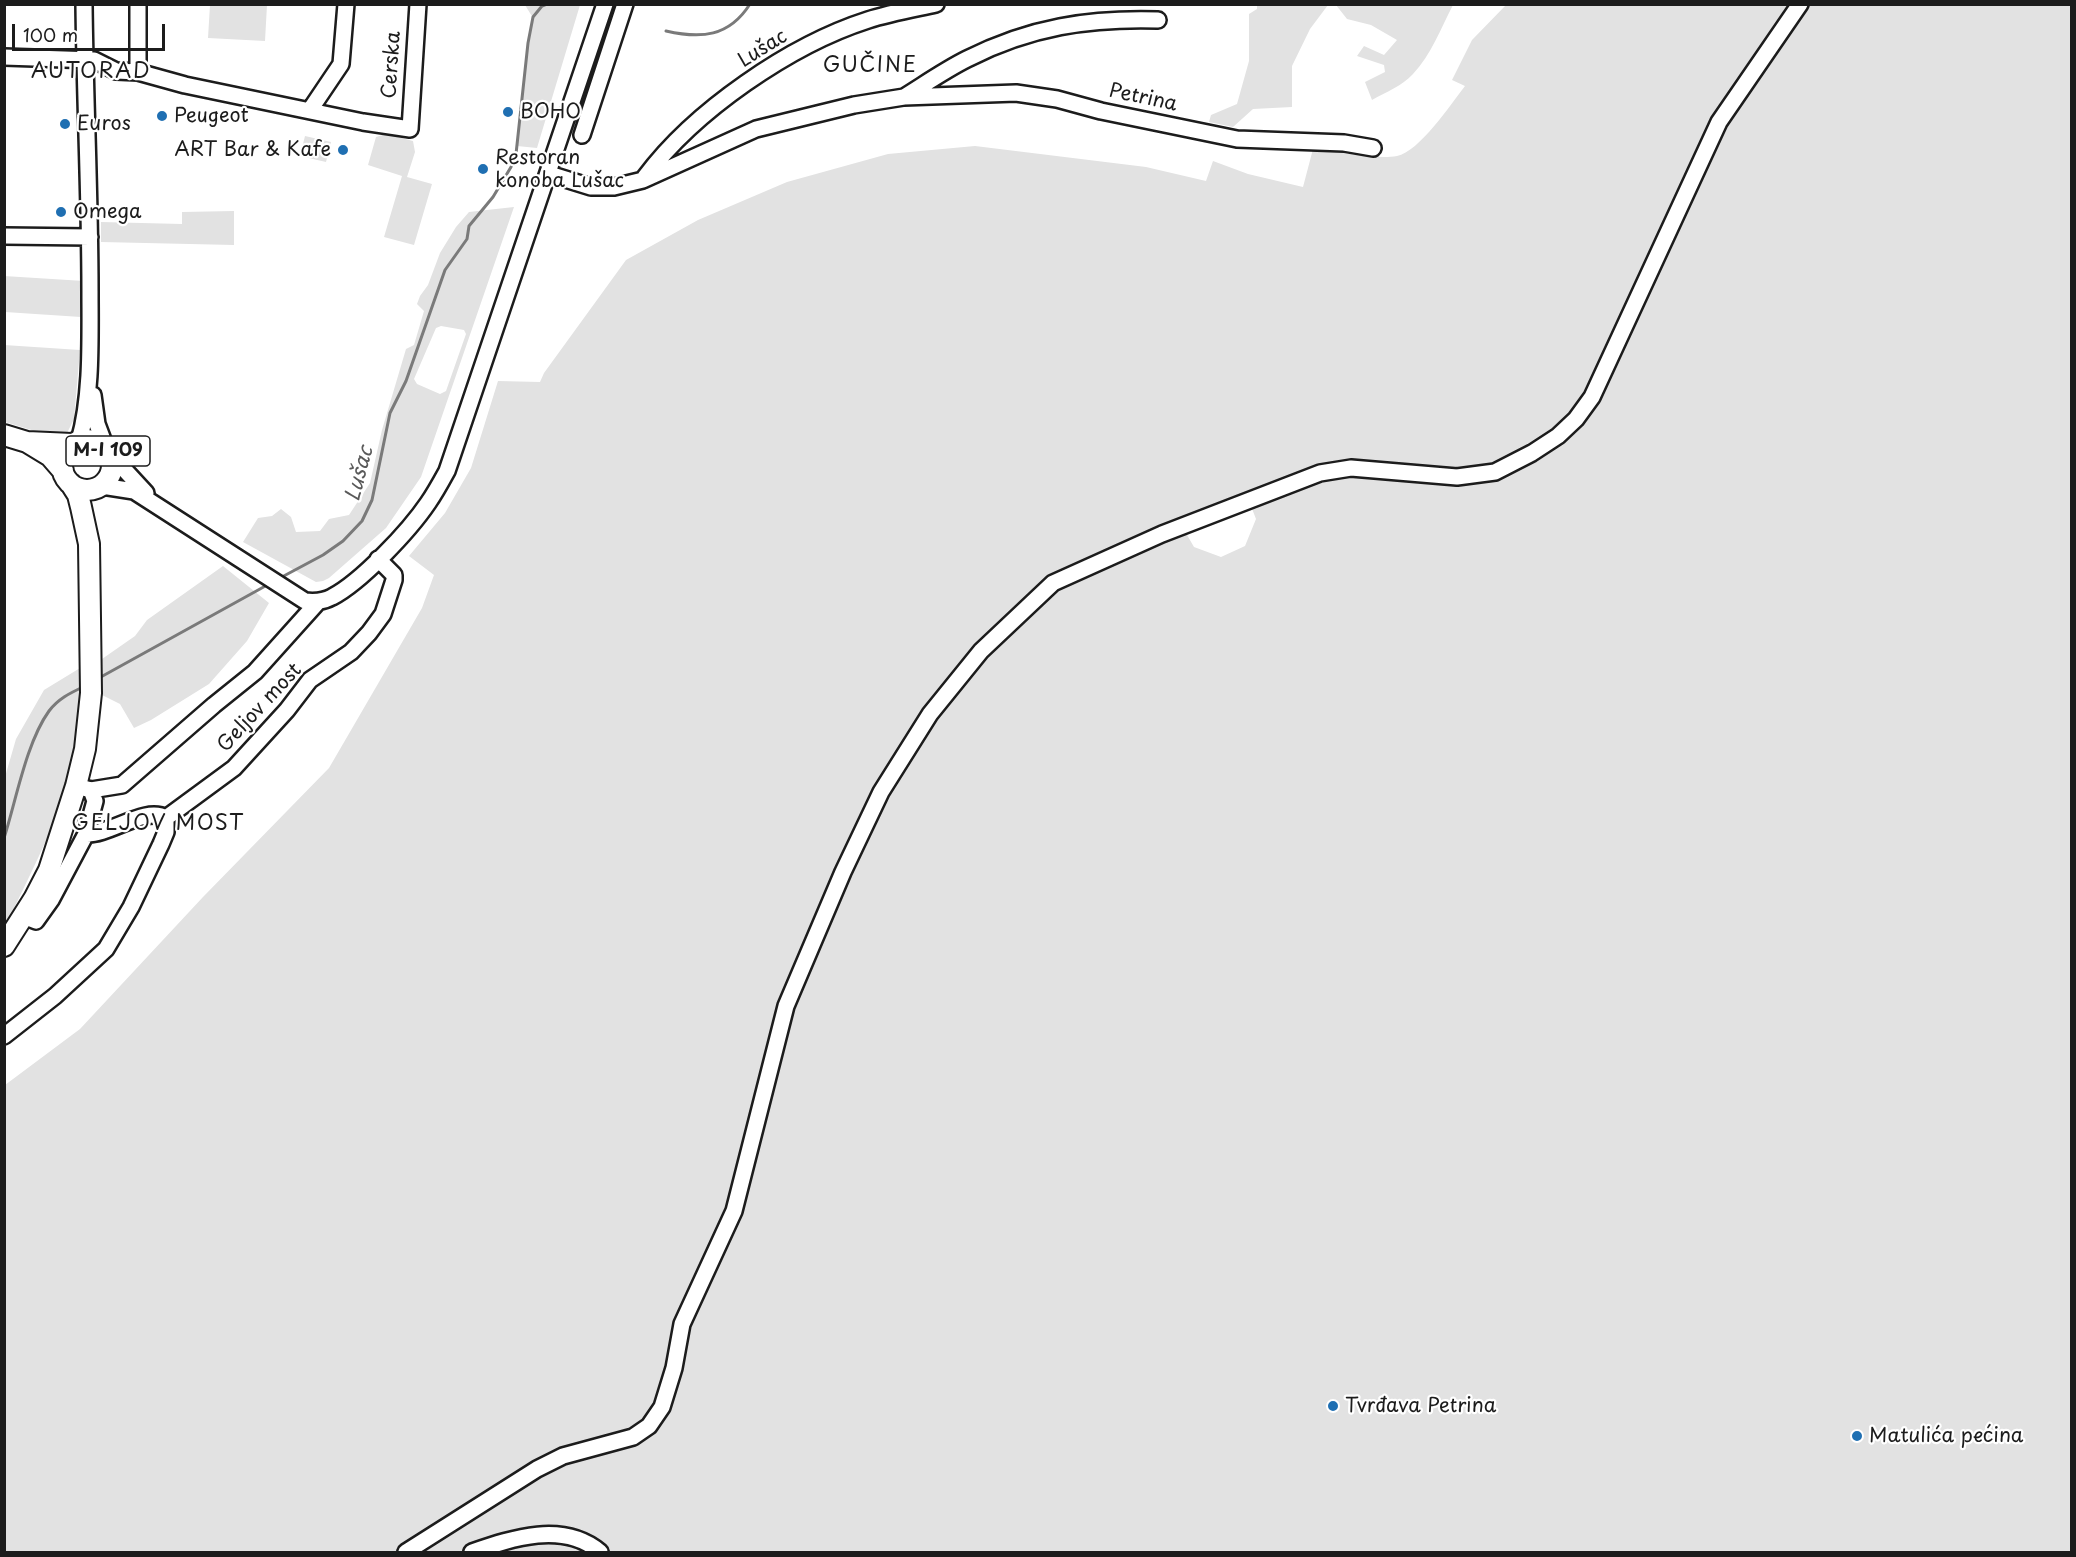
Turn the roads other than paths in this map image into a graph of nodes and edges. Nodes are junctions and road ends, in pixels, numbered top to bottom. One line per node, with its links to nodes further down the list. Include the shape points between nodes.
1 (84, 4): 11 (street)
2 (138, 4): 12 (street)
3 (345, 4): 14 (street, via 341,63)
4 (418, 4): 14 (street, Cerska, via 410,129)
5 (605, 4): 17 (street)
6 (624, 4): 15 (street)
7 (936, 4): 18 (street, Lušac, via 870,19 834,32 793,54 698,121)
8 (1800, 4): 38 (street, via 1719,122 1592,397 1558,436 1495,472 1478,476 1351,468 1320,472 1277,488 1053,583 981,651 930,714 881,792 786,1006 734,1211 682,1324 662,1407 649,1426 633,1437 564,1456 537,1468)
9 (1158, 20): 13 (street, Petrina, via 1079,22 1039,30 965,60)
10 (4, 57): 11 (street)
11 (85, 59): 12 (street, via 116,70); 20 (street)
12 (138, 72): 14 (street)
13 (904, 98): 16 (street, Petrina, via 1016,93 1237,139 1344,143); 18 (street, Petrina, via 854,105 756,129)
14 (310, 110)
15 (582, 135)
16 (1373, 148)
17 (549, 174): 18 (street, Petrina, via 591,187 614,187); 30 (street, via 447,471 428,503)
18 (643, 180)
19 (4, 236): 20 (street)
20 (90, 237): 21 (street)
21 (89, 365): 24 (street, via 84,420); 25 (street, via 94,409)
22 (4, 435): 23 (main road, M-I 109)
23 (27, 442): 24 (main road, M-I 109); 26 (main road, M-I 109, via 50,456)
24 (76, 443): 25 (main road, M-I 109, via 94,440); 26 (main road, M-I 109, via 63,456)
25 (108, 451): 27 (main road, M-I 109, via 112,470); 28 (street)
26 (67, 478): 27 (main road, M-I 109, via 79,488); 29 (main road, M-I 109, via 78,495)
27 (99, 487): 28 (street, via 133,490); 29 (main road, M-I 109)
28 (159, 506): 31 (street, via 305,601)
29 (89, 544): 32 (main road, M-I 109, via 92,662)
30 (378, 559): 31 (street, via 332,597); 33 (street, Geljov most, via 394,575 394,580 382,614 369,633 351,652 310,680 234,768)
31 (317, 603): 32 (street, via 255,672 122,784)
32 (84, 788): 34 (street, via 95,801); 35 (main road, M-I 109, via 49,870)
33 (166, 818): 34 (street, via 152,815 105,832); 37 (street, via 161,844 106,949)
34 (86, 834): 35 (street, via 36,921)
35 (23, 916): 36 (main road, M-I 109)
36 (4, 946)
37 (4, 1036)
38 (406, 1552)
39 (472, 1552): 40 (street, via 520,1538 554,1535 573,1536)
40 (600, 1552)

